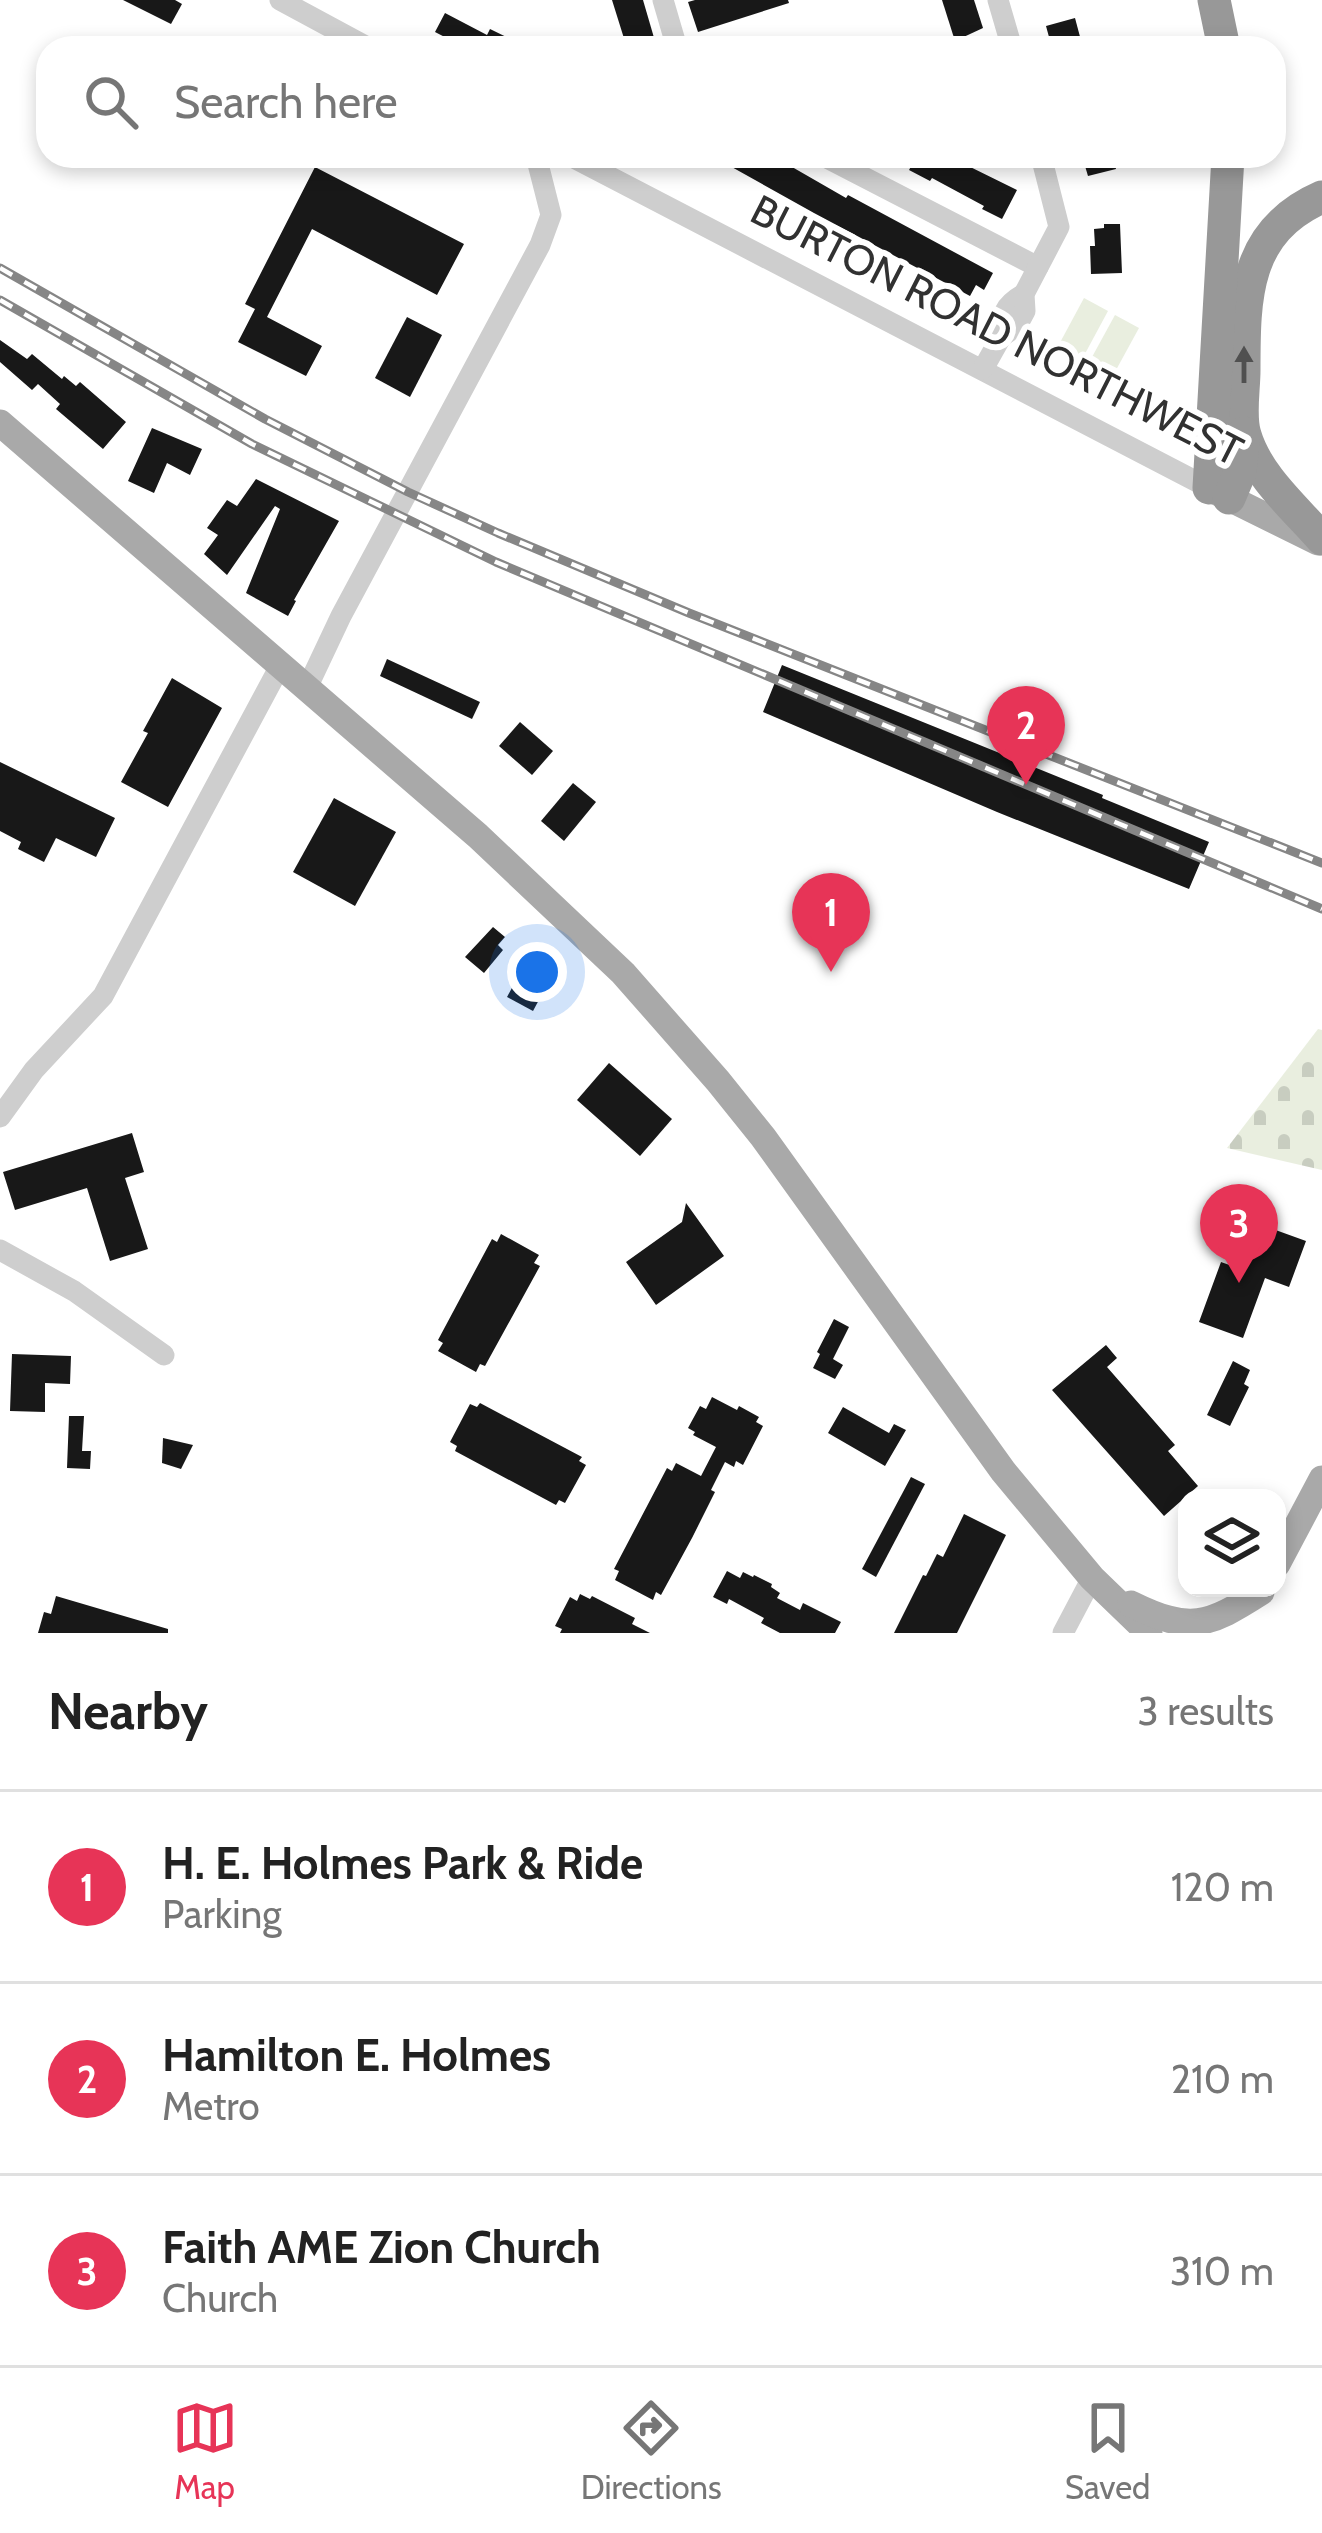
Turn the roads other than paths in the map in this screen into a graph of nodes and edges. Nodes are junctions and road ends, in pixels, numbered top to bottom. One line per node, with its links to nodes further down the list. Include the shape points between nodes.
1 (280, 0): 5 (street)
2 (663, 0): 6 (street)
3 (998, 0): 7 (street)
4 (1214, 0): 8 (highway)
5 (347, 36)
6 (674, 36)
7 (1008, 36)
8 (1222, 36)
9 (539, 168): 22 (street, via 551,215 540,245)
10 (593, 168): 16 (street, BURTON ROAD NORTHWEST)
11 (847, 168): 15 (street)
12 (1044, 168): 15 (street, via 1059,227)
13 (1227, 168): 19 (highway, via 1216,334)
14 (1322, 197): 18 (highway, one-way to 14, via 1244,308 1253,266 1286,220)
15 (1038, 267): 16 (street, via 1001,316 1000,338)
16 (983, 369): 19 (street, BURTON ROAD NORTHWEST)
17 (0, 423): 21 (main road)
18 (1244, 433): 19 (highway, via 1240,472); 20 (highway, via 1265,475)
19 (1219, 493): 20 (main road, BURTON ROAD NORTHWEST)
20 (1322, 542)
21 (280, 666): 22 (main road); 23 (street, via 103,996)
22 (307, 688): 28 (main road, via 542,894 671,1026 763,1138 1003,1471)
23 (0, 1117)
24 (0, 1250): 25 (street)
25 (164, 1355)
26 (1322, 1479): 27 (main road)
27 (1286, 1547)
28 (1099, 1584): 29 (main road, via 1160,1620 1195,1625); 31 (street); 32 (main road)
29 (1253, 1597)
30 (1259, 1597): 33 (main road)
31 (1063, 1633)
32 (1149, 1633)
33 (1237, 1633)

